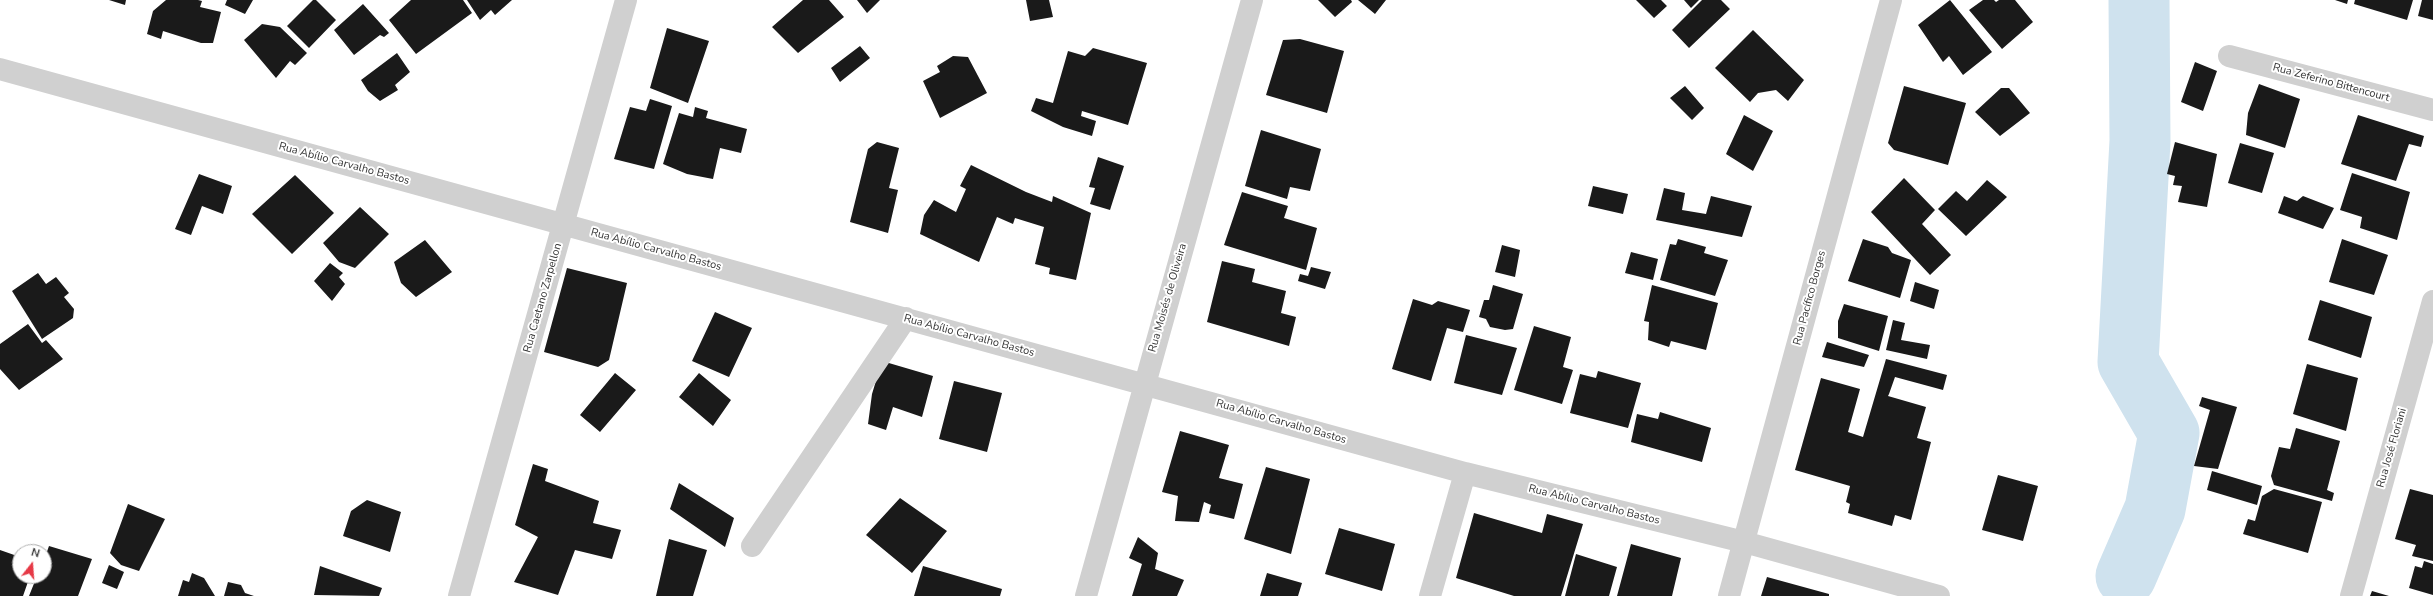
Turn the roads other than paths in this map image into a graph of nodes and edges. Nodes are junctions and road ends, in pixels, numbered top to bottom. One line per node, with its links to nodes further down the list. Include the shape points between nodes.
1 (626, 0): 7 (street, Rua Caetano Zarpellon)
2 (1252, 0): 10 (street, Rua Moisés de Oliveira)
3 (1891, 0): 12 (street, Rua Pacífico Borges)
4 (2229, 56): 6 (street, Rua Zeferino Bittencourt)
5 (0, 69): 7 (street, Rua Abílio Carvalho Bastos)
6 (2433, 110)
7 (564, 224): 9 (street, Rua Abílio Carvalho Bastos); 14 (street, Rua Caetano Zarpellon)
8 (2433, 301): 19 (street, Rua José Floriani)
9 (906, 318): 10 (street, Rua Abílio Carvalho Bastos); 13 (street)
10 (1144, 384): 11 (street, Rua Abílio Carvalho Bastos); 15 (street, Rua Moisés de Oliveira)
11 (1465, 473): 12 (street, Rua Abílio Carvalho Bastos); 16 (street)
12 (1744, 542): 17 (street, Rua Pacífico Borges); 18 (street, Rua Abílio Carvalho Bastos)
13 (752, 546)
14 (459, 596)
15 (1086, 596)
16 (1430, 596)
17 (1729, 596)
18 (1939, 596)
19 (2351, 596)

